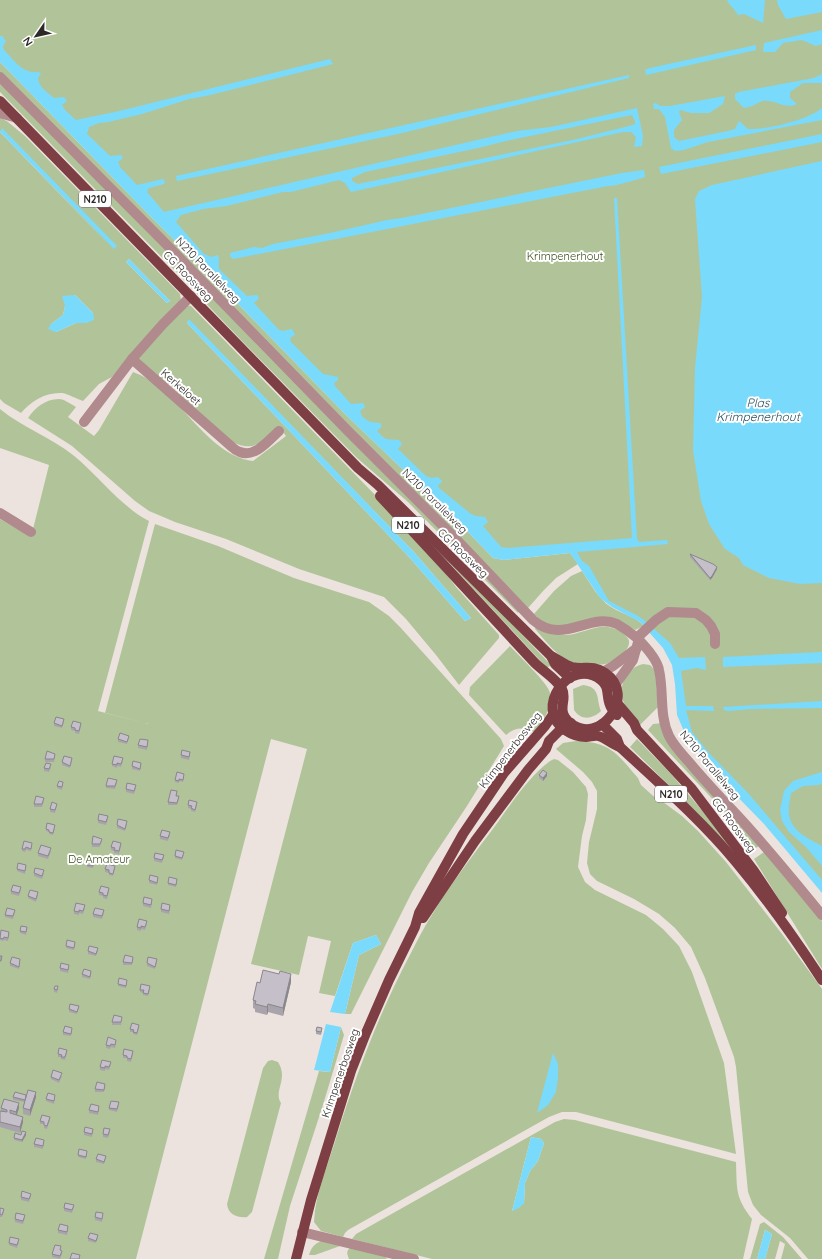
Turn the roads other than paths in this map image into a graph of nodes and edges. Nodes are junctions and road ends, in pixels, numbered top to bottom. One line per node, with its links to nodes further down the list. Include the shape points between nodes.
1 (0, 77): 12 (street, N210 Parallelweg, via 533,620 540,626 563,631 606,622 616,624)
2 (0, 101): 4 (main road, CG Roosweg / N210)
3 (0, 113): 4 (street)
4 (17, 118): 5 (main road, CG Roosweg / N210)
5 (191, 296): 6 (street); 9 (main road, CG Roosweg / N210)
6 (132, 360): 7 (street); 8 (street, Kerkeloet, via 240,452 249,454 258,450)
7 (84, 422)
8 (279, 431)
9 (358, 468): 14 (main road, CG Roosweg / N210); 18 (main road, CG Roosweg / N210, via 372,488 538,666 542,676)
10 (0, 513): 11 (street)
11 (31, 532)
12 (638, 641): 13 (street, via 656,620 668,612 696,613 711,626 715,634); 15 (street, via 613,666); 17 (street, via 633,660); 24 (street, N210 Parallelweg, via 655,660 659,669 663,716 669,736 676,747 764,845)
13 (715, 644)
14 (550, 656): 15 (main road, CG Roosweg / N210, via 571,666 587,667); 16 (main road, CG Roosweg / N210)
15 (599, 674): 16 (main road, via 582,674); 17 (main road, via 612,680); 19 (main road, N210, via 607,689 610,706)
16 (570, 678): 18 (main road)
17 (615, 685): 19 (main road)
18 (558, 690): 20 (main road, via 553,701); 22 (main road, N210, via 563,692 563,713)
19 (616, 707): 21 (main road, via 608,720); 26 (main road, CG Roosweg / N210, via 634,723 637,730 692,789 785,916)
20 (554, 713): 22 (main road, via 558,723); 25 (main road, Krimpenerbosweg, via 504,773 463,834 419,912)
21 (602, 724): 22 (main road, via 587,729); 23 (main road, CG Roosweg / N210, via 617,739)
22 (568, 728): 23 (main road, CG Roosweg / N210, via 578,736 597,736); 25 (main road, Krimpenerbosweg, via 549,741 546,749 497,811)
23 (620, 747): 26 (main road, CG Roosweg / N210, via 684,806 719,843)
24 (822, 915)
25 (415, 927): 28 (main road, Krimpenerbosweg, via 389,980 354,1065)
26 (799, 945): 27 (main road, CG Roosweg / N210)
27 (822, 980)
28 (302, 1232): 29 (street); 30 (main road, Krimpenerbosweg)
29 (394, 1257): 31 (street)
30 (296, 1259)
31 (414, 1259)

